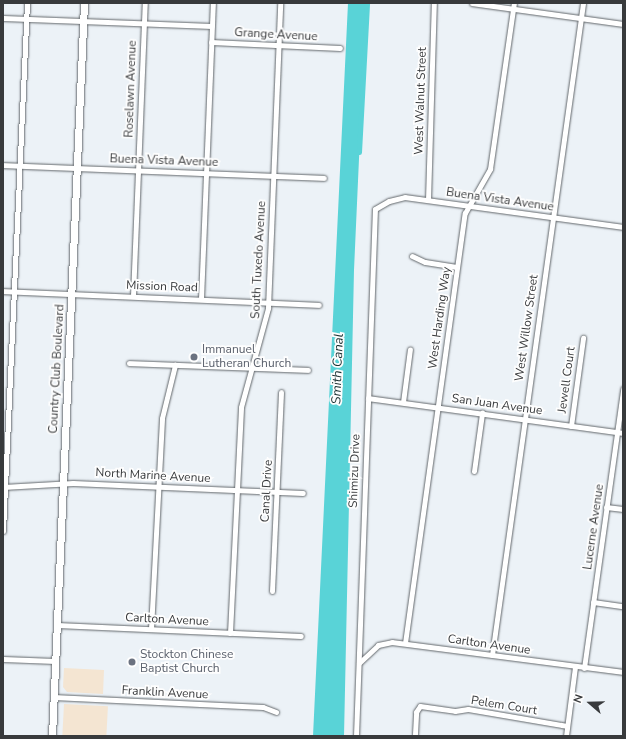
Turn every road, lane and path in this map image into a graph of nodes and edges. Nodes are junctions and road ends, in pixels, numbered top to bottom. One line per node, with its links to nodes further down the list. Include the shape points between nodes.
1 (27, 3): 12 (street)
2 (84, 3): 13 (street, Country Club Boulevard)
3 (145, 3): 14 (street, Roselawn Avenue)
4 (213, 3): 16 (street)
5 (280, 3): 18 (street, South Tuxedo Avenue)
6 (434, 3): 27 (street, West Walnut Street)
7 (472, 3): 9 (street)
8 (582, 3): 11 (street, West Willow Street)
9 (513, 6): 11 (street); 28 (street, West Harding Way, via 490,169)
10 (3, 18): 12 (street)
11 (580, 18): 15 (street); 30 (street, West Willow Street)
12 (26, 19): 13 (street); 21 (street)
13 (83, 21): 14 (street); 22 (street, Country Club Boulevard)
14 (144, 23): 16 (street); 23 (street, Roselawn Avenue)
15 (623, 24)
16 (212, 26): 17 (street)
17 (211, 42): 18 (street, Grange Avenue); 24 (street)
18 (278, 45): 19 (street, Grange Avenue); 25 (street, South Tuxedo Avenue)
19 (340, 48)
20 (3, 165): 21 (street, Buena Vista Avenue)
21 (20, 166): 22 (street, Buena Vista Avenue); 35 (street)
22 (77, 168): 23 (street, Buena Vista Avenue); 36 (street, Country Club Boulevard)
23 (138, 171): 24 (street, Buena Vista Avenue); 37 (street, Roselawn Avenue)
24 (206, 173): 25 (street, Buena Vista Avenue); 38 (street)
25 (274, 176): 26 (street, Buena Vista Avenue); 39 (street, South Tuxedo Avenue)
26 (324, 178)
27 (428, 200): 28 (street, Buena Vista Avenue); 29 (street, Buena Vista Avenue, via 405,197)
28 (468, 206): 30 (street, Buena Vista Avenue); 33 (street, West Harding Way)
29 (376, 207): 49 (street, Shimizu Drive)
30 (552, 218): 31 (street, Buena Vista Avenue); 53 (street, West Willow Street)
31 (623, 227)
32 (412, 256): 33 (street, via 426,262)
33 (457, 267): 51 (street, West Harding Way)
34 (3, 291): 35 (street, Mission Road)
35 (14, 292): 36 (street, Mission Road); 60 (street)
36 (71, 294): 37 (street, Mission Road); 58 (street, Country Club Boulevard)
37 (133, 296): 38 (street, Mission Road)
38 (201, 298): 39 (street, Mission Road)
39 (269, 301): 40 (street, Mission Road); 45 (street, South Tuxedo Avenue, via 266,324)
40 (319, 305)
41 (583, 338): 54 (street, Jewell Court)
42 (410, 349): 50 (street)
43 (129, 363): 44 (street)
44 (175, 365): 45 (street); 59 (street, via 162,418)
45 (251, 368): 46 (street); 61 (street, South Tuxedo Avenue, via 241,407)
46 (308, 370)
47 (623, 389): 55 (street, Lucerne Avenue)
48 (281, 392): 62 (street, Canal Drive)
49 (368, 398): 50 (street, San Juan Avenue); 78 (street, Shimizu Drive)
50 (403, 402): 51 (street, San Juan Avenue)
51 (438, 407): 52 (street, San Juan Avenue); 74 (street, West Harding Way)
52 (482, 413): 53 (street, San Juan Avenue); 57 (street)
53 (524, 419): 54 (street, San Juan Avenue); 75 (street, West Willow Street)
54 (571, 426): 55 (street, San Juan Avenue)
55 (617, 432): 56 (street, San Juan Avenue); 64 (street, Lucerne Avenue)
56 (623, 433)
57 (474, 471)
58 (63, 483): 59 (street, North Marine Avenue); 60 (street, North Marine Avenue); 70 (street, Country Club Boulevard)
59 (158, 486): 61 (street, North Marine Avenue); 71 (street)
60 (4, 487): 66 (street)
61 (237, 490): 62 (street, North Marine Avenue); 72 (street, South Tuxedo Avenue)
62 (276, 492): 63 (street, North Marine Avenue); 67 (street, Canal Drive)
63 (303, 493)
64 (606, 507): 65 (street); 68 (street, Lucerne Avenue)
65 (623, 509)
66 (3, 531)
67 (272, 591)
68 (593, 602): 69 (street); 80 (street, Lucerne Avenue)
69 (623, 606)
70 (57, 625): 71 (street, Carlton Avenue); 77 (street, Country Club Boulevard)
71 (152, 629): 72 (street, Carlton Avenue)
72 (230, 633): 73 (street, Carlton Avenue)
73 (301, 636)
74 (405, 643): 75 (street, Carlton Avenue); 78 (street, Carlton Avenue, via 382,643)
75 (492, 655): 79 (street, Carlton Avenue)
76 (3, 659): 77 (street)
77 (55, 661): 82 (street, Country Club Boulevard)
78 (359, 663): 87 (street, Shimizu Drive)
79 (576, 667): 80 (street, Carlton Avenue); 84 (street)
80 (584, 668): 81 (street, Carlton Avenue)
81 (623, 672)
82 (53, 697): 83 (street, Franklin Avenue, via 262,707); 86 (street, Country Club Boulevard)
83 (276, 712)
84 (567, 726): 85 (street, Pelem Court, via 468,709 455,711 420,706 416,712); 88 (street)
85 (414, 734)
86 (52, 736)
87 (356, 736)
88 (566, 736)

